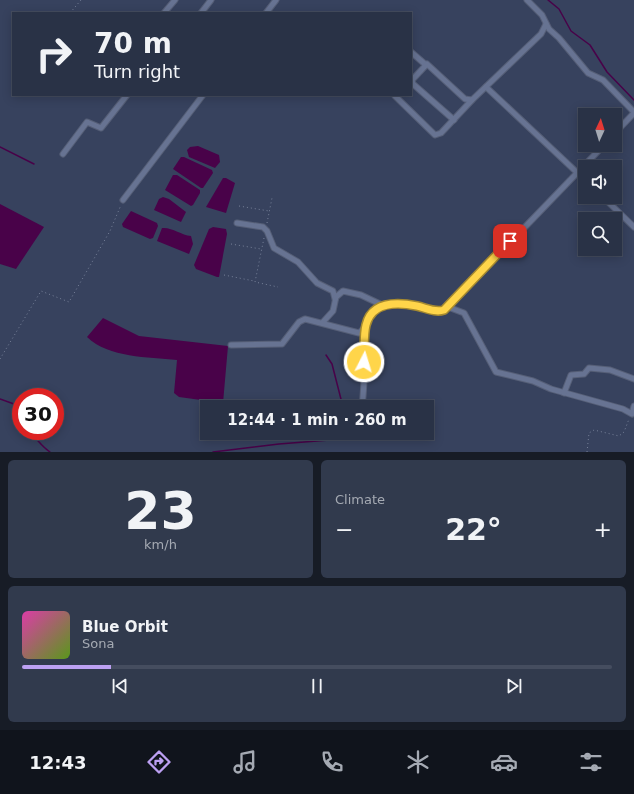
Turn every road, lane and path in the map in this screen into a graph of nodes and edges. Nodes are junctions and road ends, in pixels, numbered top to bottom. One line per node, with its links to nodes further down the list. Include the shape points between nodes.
1 (81, 0): 6 (path)
2 (175, 0): 7 (street)
3 (211, 0): 8 (street)
4 (276, 0): 9 (street)
5 (526, 0): 10 (street, via 542,15)
6 (71, 12)
7 (165, 12)
8 (202, 12)
9 (267, 12)
10 (546, 24): 14 (street, via 541,34); 19 (street, via 588,73 603,80)
11 (412, 53): 12 (street)
12 (426, 65): 13 (street); 18 (street, via 429,64 465,99)
13 (413, 79): 20 (street, via 413,84)
14 (486, 87): 18 (street); 24 (street)
15 (127, 96): 23 (street, via 101,128 87,122)
16 (202, 96): 26 (street)
17 (395, 96): 20 (street, via 435,135 442,133)
18 (472, 100): 20 (street)
19 (634, 113): 21 (street)
20 (454, 120)
21 (622, 126)
22 (597, 152): 24 (street)
23 (63, 154)
24 (577, 173): 40 (street)
25 (272, 198): 29 (path)
26 (123, 200): 44 (path, via 110,231 69,302 41,291)
27 (610, 204): 31 (street)
28 (239, 206): 29 (path)
29 (269, 211): 32 (path)
30 (236, 223): 32 (street, via 263,227)
31 (634, 227)
32 (266, 230): 34 (path); 38 (street, via 274,248 298,262 316,283 333,291)
33 (231, 244): 34 (path)
34 (262, 249): 36 (path)
35 (224, 276): 36 (path)
36 (255, 282): 37 (path)
37 (278, 287)
38 (336, 300): 39 (street, via 343,291); 41 (street, via 333,311)
39 (382, 305): 40 (street, via 405,304 439,311); 42 (street, via 373,310)
40 (448, 307): 46 (street, via 464,313 496,372 533,381)
41 (323, 322): 42 (street, via 359,333); 43 (street, via 305,319 299,322 282,344)
42 (366, 324): 47 (street, via 366,373)
43 (231, 345)
44 (0, 359)
45 (634, 379): 46 (street, via 610,370 589,368 584,374 571,375)
46 (564, 393): 49 (street, via 623,409)
47 (363, 400)
48 (634, 406): 49 (street)
49 (632, 414): 50 (path, via 624,432 619,436 594,430 589,433)
50 (587, 452)

